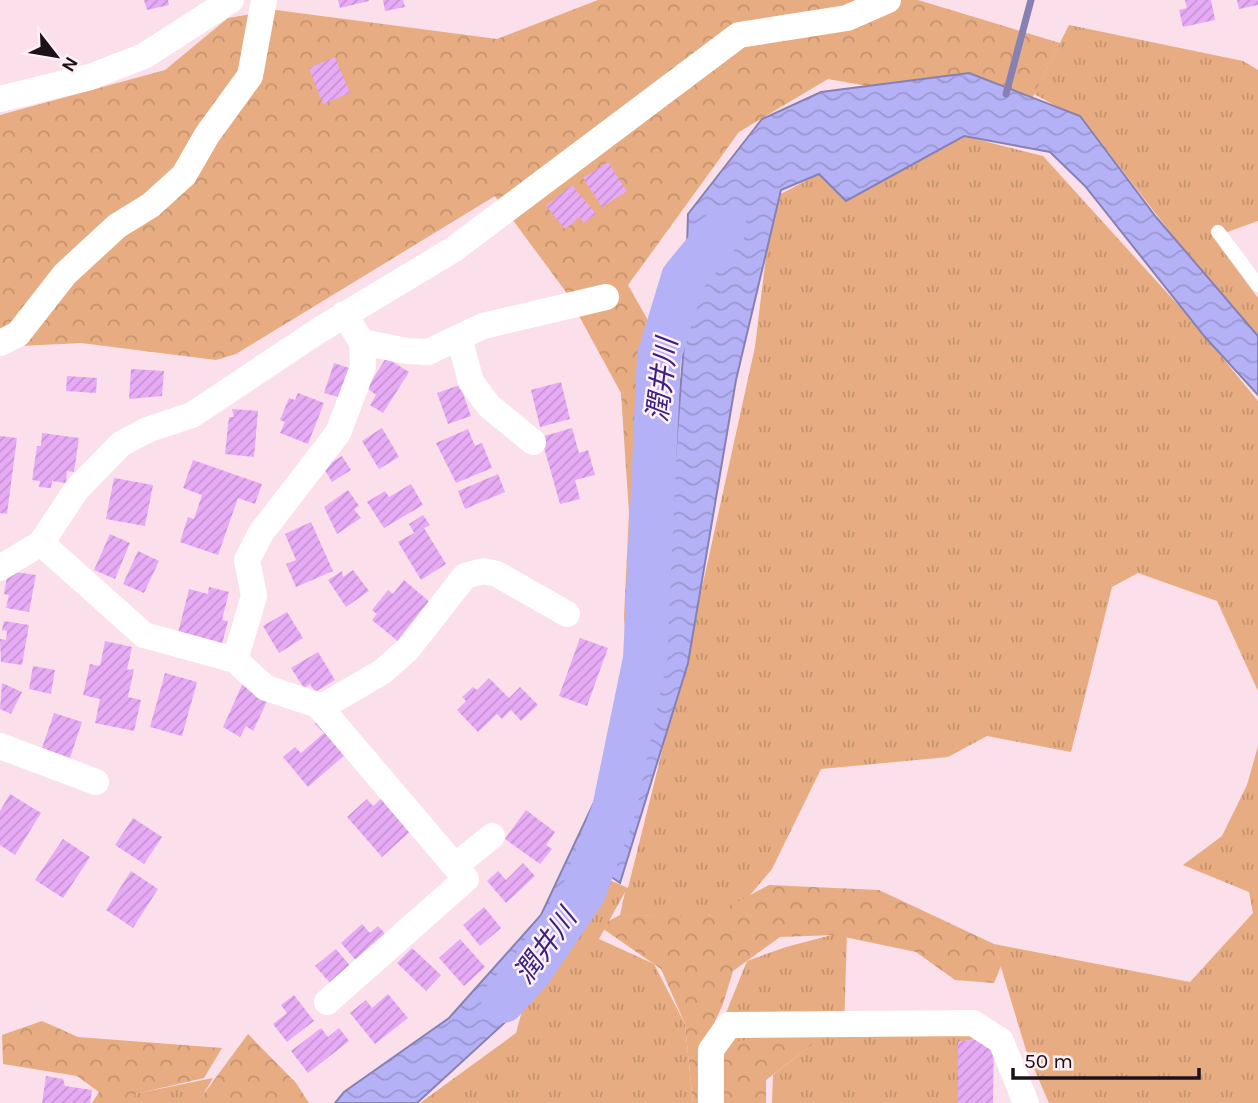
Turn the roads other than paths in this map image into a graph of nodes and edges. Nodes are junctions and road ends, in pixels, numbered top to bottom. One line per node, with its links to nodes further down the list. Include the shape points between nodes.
1 (197, 0): 5 (street)
2 (231, 0): 5 (street)
3 (264, 0): 12 (street, via 250,76 184,175 152,205 117,226 65,274 18,334)
4 (888, 0): 10 (street, via 847,18 739,35 454,249)
5 (167, 41): 6 (street, via 144,56 90,77)
6 (0, 99)
7 (1218, 232): 8 (lane)
8 (1258, 285)
9 (606, 297): 11 (street, via 483,326)
10 (344, 314): 13 (street); 15 (street, via 192,415 146,430 121,444 77,488)
11 (458, 337): 13 (street, via 428,352); 14 (street, via 471,382 489,406)
12 (0, 342)
13 (362, 342): 18 (street, via 363,367 338,433 261,533 247,560 254,596)
14 (533, 442)
15 (41, 543): 16 (street); 18 (street, via 144,635)
16 (3, 561)
17 (567, 614): 19 (street, via 497,574 483,571 466,576 407,650 382,672)
18 (235, 660): 19 (street, via 266,688)
19 (320, 708): 23 (street)
20 (0, 746): 21 (street)
21 (96, 782)
22 (492, 836): 23 (street)
23 (455, 866): 24 (street, via 466,879)
24 (327, 1002)
25 (711, 1103): 26 (street, via 711,1050 729,1025 973,1023 1001,1041)
26 (1026, 1103)

